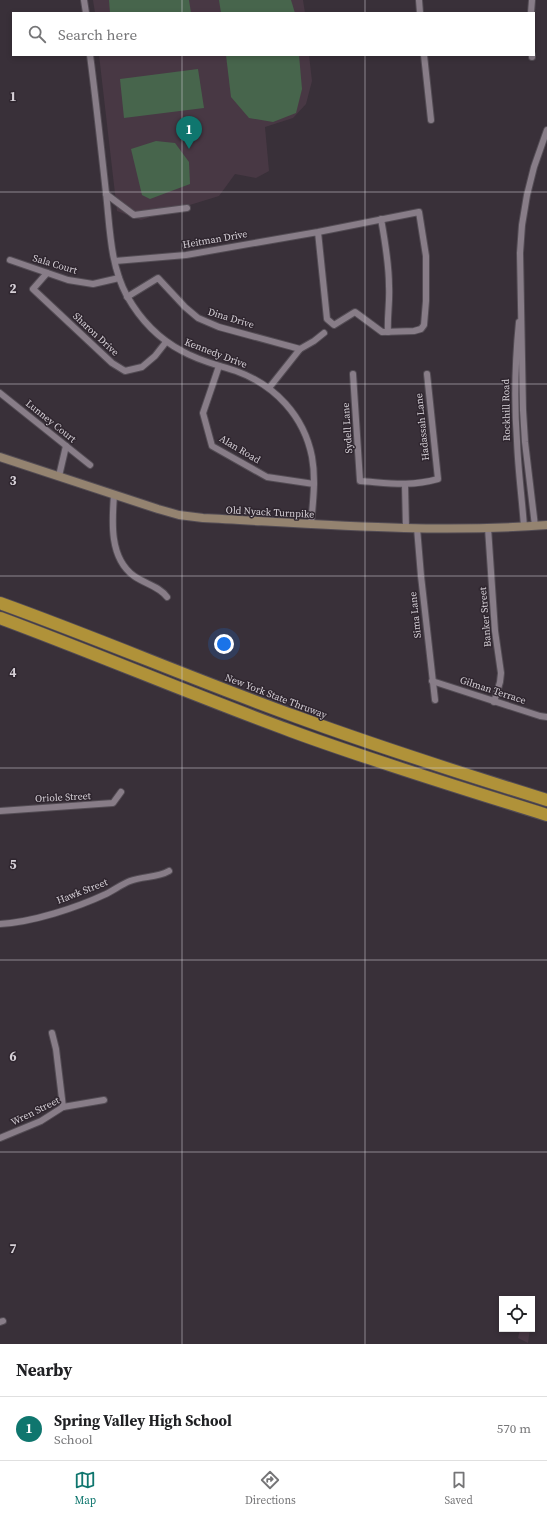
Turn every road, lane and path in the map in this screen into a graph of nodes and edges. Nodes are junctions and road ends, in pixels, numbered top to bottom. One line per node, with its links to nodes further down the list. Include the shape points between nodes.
1 (84, 0): 4 (street)
2 (419, 0): 5 (street)
3 (532, 0): 6 (street)
4 (86, 12)
5 (420, 12)
6 (531, 12)
7 (90, 56): 11 (street, Kennedy Drive)
8 (424, 56): 9 (street)
9 (431, 120)
10 (547, 130): 19 (street, Rockhill Road, via 534,168 522,225)
11 (106, 194): 12 (street, via 134,215); 16 (street, Kennedy Drive)
12 (187, 208)
13 (381, 219): 14 (street, Heitman Drive); 21 (street, via 388,253); 21 (street, Heitman Drive, via 419,212 426,256 424,325 414,331)
14 (318, 232): 16 (street, Heitman Drive, via 186,255); 21 (street, Heitman Drive, via 326,319 334,325 354,312 377,330)
15 (10, 260): 17 (street, Sala Court)
16 (115, 261): 18 (street, Kennedy Drive)
17 (47, 273): 18 (street, Sala Court, via 93,284); 23 (street, Sharon Drive, via 33,289 112,363 126,371 142,367)
18 (119, 278): 20 (street, Kennedy Drive)
19 (522, 292): 39 (street, Rockhill Road, via 524,429); 40 (street, Rockhill Road, via 515,368 515,410)
20 (127, 297): 23 (street, Kennedy Drive, via 138,314); 24 (street, Dina Drive, via 158,278 184,307 198,318 219,327)
21 (388, 332)
22 (324, 333): 24 (street)
23 (166, 342): 25 (street, Kennedy Drive, via 183,352)
24 (300, 349): 28 (street)
25 (219, 366): 28 (street, Kennedy Drive, via 254,379); 34 (street, Alan Road, via 203,413 212,446 267,477)
26 (353, 374): 35 (street, Sydell Lane, via 360,481)
27 (427, 374): 35 (street, Hadassah Lane, via 438,479)
28 (269, 388): 34 (street, Kennedy Drive, via 291,410 301,426 312,458)
29 (0, 393): 30 (street, Lunney Court)
30 (66, 446): 32 (street, Lunney Court); 33 (street)
31 (0, 457): 33 (street, Old Nyack Turnpike)
32 (90, 465)
33 (59, 476): 36 (street, Old Nyack Turnpike)
34 (314, 484): 37 (street, Kennedy Drive)
35 (405, 485): 41 (street)
36 (114, 495): 37 (street, Old Nyack Turnpike, via 202,518); 44 (street, via 113,532 116,550 123,565 133,575 156,586)
37 (311, 524): 41 (street, Old Nyack Turnpike)
38 (547, 525): 39 (street, Old Nyack Turnpike)
39 (535, 526): 40 (street, Old Nyack Turnpike)
40 (524, 527): 43 (street, Old Nyack Turnpike)
41 (406, 528): 42 (street, Old Nyack Turnpike)
42 (418, 528): 43 (street, Old Nyack Turnpike); 47 (street, Sima Lane)
43 (488, 528): 49 (street, Banker Street, via 495,631 501,673)
44 (167, 597)
45 (0, 603): 52 (highway, New York State Thruway, via 297,717 417,759)
46 (0, 618): 54 (highway, via 300,734 412,773)
47 (432, 681): 48 (street, Sima Lane); 49 (street, Gilman Terrace)
48 (434, 700)
49 (494, 702): 50 (street, Gilman Terrace)
50 (547, 717)
51 (121, 792): 53 (street, Oriole Street, via 113,803)
52 (547, 800)
53 (0, 811)
54 (547, 815)
55 (169, 872): 56 (street, Hawk Street, via 132,880 84,903 36,918)
56 (0, 924)
57 (52, 1032): 59 (street)
58 (104, 1100): 59 (street, Wren Street)
59 (63, 1107): 60 (street, Wren Street, via 41,1121)
60 (0, 1138)

